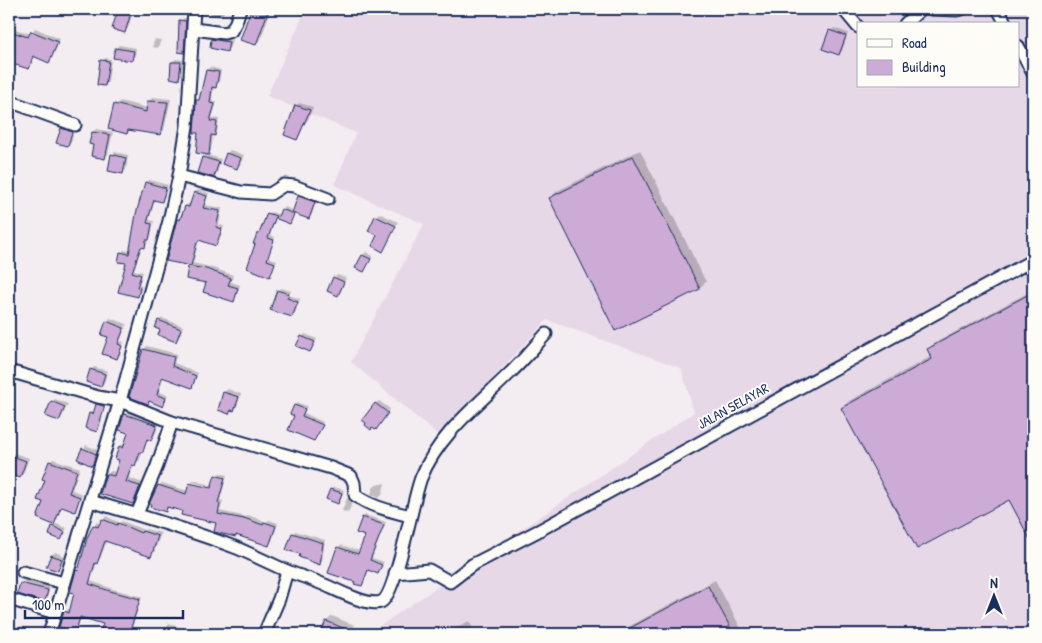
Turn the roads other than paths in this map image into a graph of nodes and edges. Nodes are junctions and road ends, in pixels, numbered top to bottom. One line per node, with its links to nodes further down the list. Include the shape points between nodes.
1 (194, 9): 11 (street)
2 (240, 9): 11 (street, via 230,32)
3 (922, 9): 8 (street)
4 (932, 9): 5 (street)
5 (962, 9)
6 (998, 9): 9 (street)
7 (844, 10): 10 (street)
8 (907, 22)
9 (1005, 22)
10 (857, 26)
11 (194, 29): 16 (street, via 187,126)
12 (1020, 50): 13 (street)
13 (1033, 73)
14 (9, 101): 15 (street)
15 (75, 125)
16 (179, 176): 17 (street, via 241,192 270,194 284,186 294,186); 21 (street)
17 (328, 199)
18 (1033, 260): 28 (street, JALAN SELAYAR, via 472,565 450,582 429,570)
19 (546, 334): 25 (street, via 433,453 420,480)
20 (9, 371): 21 (street)
21 (120, 402): 22 (street); 23 (street)
22 (172, 422): 24 (street); 25 (street, via 298,457 351,476 355,495 362,500)
23 (90, 501): 24 (street); 29 (street)
24 (137, 514): 26 (street, via 239,549)
25 (410, 516): 28 (street)
26 (287, 571): 28 (street, via 373,603 389,595); 33 (street)
27 (23, 572): 29 (street)
28 (395, 573)
29 (64, 583): 31 (street)
30 (9, 599): 31 (street)
31 (55, 614): 32 (street)
32 (51, 634)
33 (264, 634)

